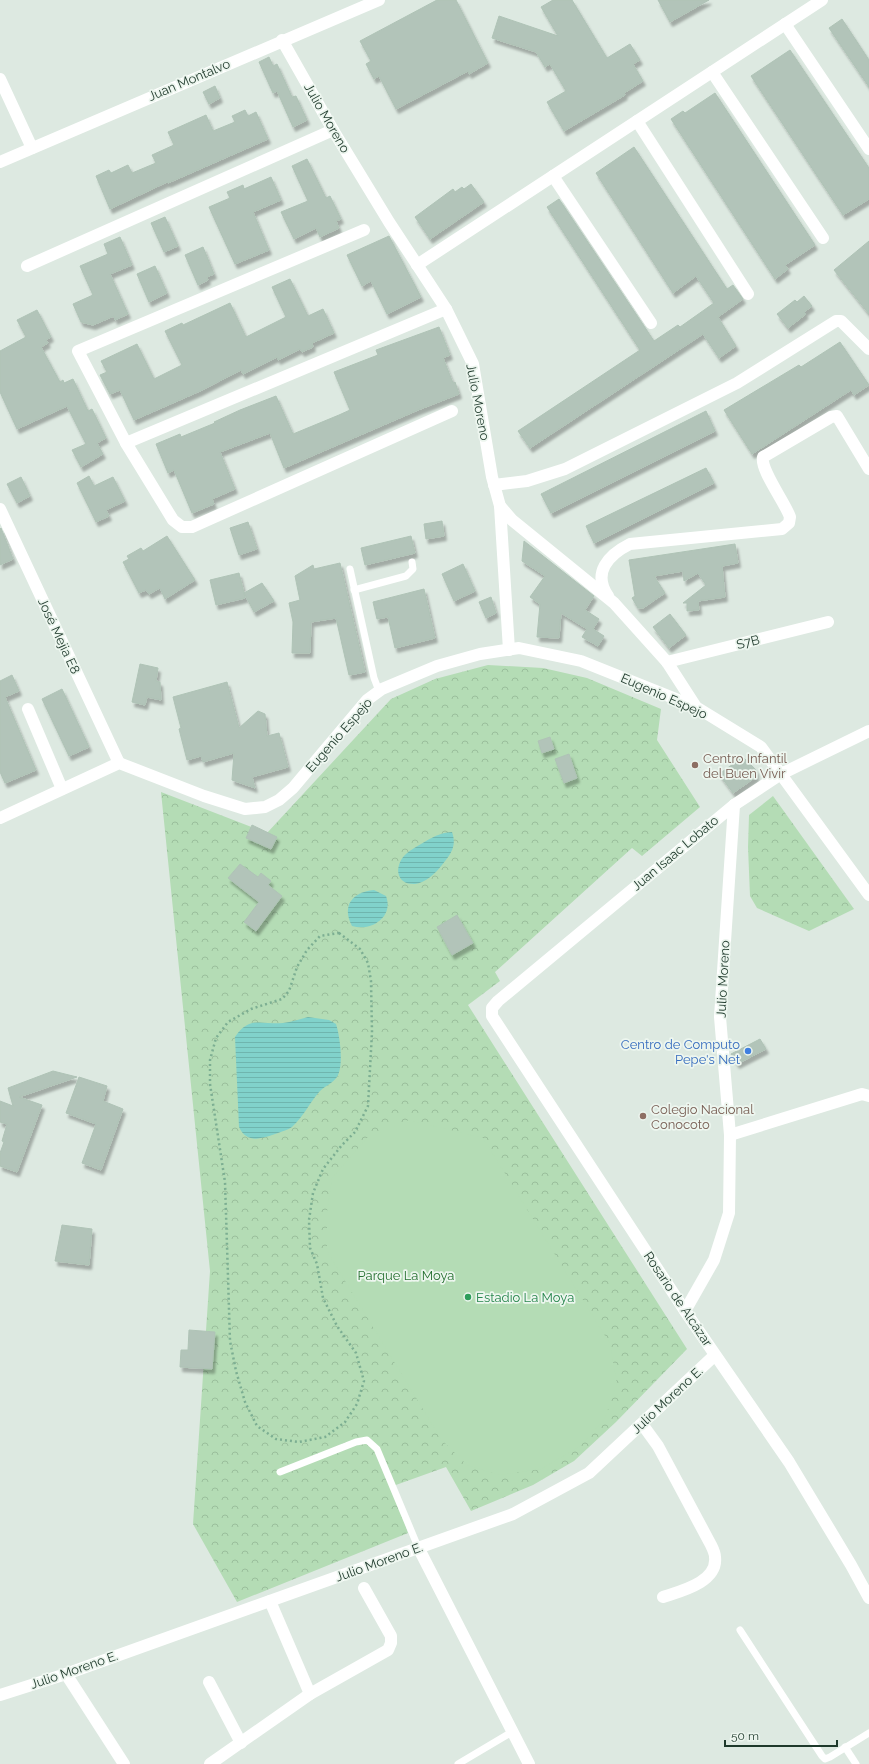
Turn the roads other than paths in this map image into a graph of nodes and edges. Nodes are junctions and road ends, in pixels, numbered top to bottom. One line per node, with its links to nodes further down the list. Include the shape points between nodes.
1 (379, 0): 4 (street, Juan Montalvo)
2 (822, 0): 3 (street)
3 (785, 24): 5 (street); 10 (street)
4 (282, 40): 8 (street, Julio Moreno); 9 (street, Juan Montalvo)
5 (712, 72): 7 (street); 14 (street)
6 (0, 79): 9 (street)
7 (637, 121): 12 (street); 17 (street)
8 (333, 130): 15 (street, Julio Moreno); 16 (street)
9 (32, 148): 11 (street, Juan Montalvo)
10 (869, 149)
11 (0, 162)
12 (553, 176): 15 (street); 19 (street)
13 (364, 230): 22 (street, via 78,352)
14 (823, 238)
15 (417, 265): 18 (street, Julio Moreno)
16 (27, 266)
17 (748, 294)
18 (446, 309): 22 (street); 24 (street, Julio Moreno, via 473,364)
19 (651, 323)
20 (869, 350): 24 (street, via 841,321 836,321 737,382 565,469 528,481)
21 (452, 411): 22 (street, via 192,527 182,527 173,520)
22 (126, 443)
23 (869, 469): 30 (street, via 837,416 831,417 763,457 762,462 788,509 790,517 786,527 630,544 620,549 602,568 602,587)
24 (494, 485): 25 (street, Julio Moreno)
25 (500, 506): 30 (street, Julio Moreno, via 512,520); 32 (street)
26 (0, 509): 38 (street, José Mejia E8)
27 (412, 562): 29 (lane, via 413,569 406,576)
28 (350, 569): 29 (lane)
29 (354, 590): 34 (lane)
30 (614, 603): 33 (street, Julio Moreno)
31 (828, 622): 33 (street, S7B)
32 (509, 650): 34 (street, Eugenio Espejo, via 480,654 437,666); 35 (street, Eugenio Espejo, via 519,648 581,661)
33 (667, 662): 35 (street, Julio Moreno)
34 (379, 691): 38 (street, Eugenio Espejo, via 363,704 293,788 279,800 265,807 245,809)
35 (696, 707): 39 (street, Eugenio Espejo, via 761,747)
36 (28, 709): 40 (street)
37 (869, 731): 39 (street, Juan Isaac Lobato)
38 (118, 763): 40 (street)
39 (781, 774): 41 (street, Juan Isaac Lobato); 43 (street, Eugenio Espejo)
40 (62, 790): 42 (street)
41 (734, 805): 44 (street, Juan Isaac Lobato); 46 (street, Julio Moreno, via 720,1017)
42 (0, 818)
43 (869, 895)
44 (498, 1001): 47 (street, Rosario de Alcázar, via 492,1008 492,1016)
45 (869, 1096): 46 (street, via 862,1094)
46 (730, 1135): 47 (street, Julio Moreno, via 729,1213 714,1260)
47 (685, 1312): 48 (street, Rosario de Alcázar)
48 (715, 1355): 49 (street, Julio Moreno E.); 54 (street, Rosario de Alcázar, via 789,1462)
49 (642, 1424): 51 (street, Julio Moreno E., via 582,1477 513,1514); 53 (street, via 665,1459 711,1545 715,1558 712,1571 703,1580 690,1588)
50 (280, 1472): 51 (lane, via 366,1440 377,1449)
51 (418, 1547): 55 (street, Julio Moreno E.); 61 (street)
52 (364, 1588): 59 (street, via 391,1636 388,1650)
53 (663, 1597)
54 (869, 1598)
55 (270, 1601): 57 (street, Julio Moreno E.); 59 (street)
56 (740, 1630): 64 (lane, via 822,1756 825,1759)
57 (66, 1674): 60 (street, Julio Moreno E.); 65 (street)
58 (209, 1682): 63 (street)
59 (310, 1694): 63 (street)
60 (0, 1695)
61 (512, 1732): 67 (lane); 68 (street)
62 (869, 1733): 64 (lane)
63 (241, 1743): 66 (street)
64 (845, 1747): 69 (lane)
65 (124, 1764)
66 (210, 1764)
67 (458, 1764)
68 (529, 1764)
69 (856, 1764)

